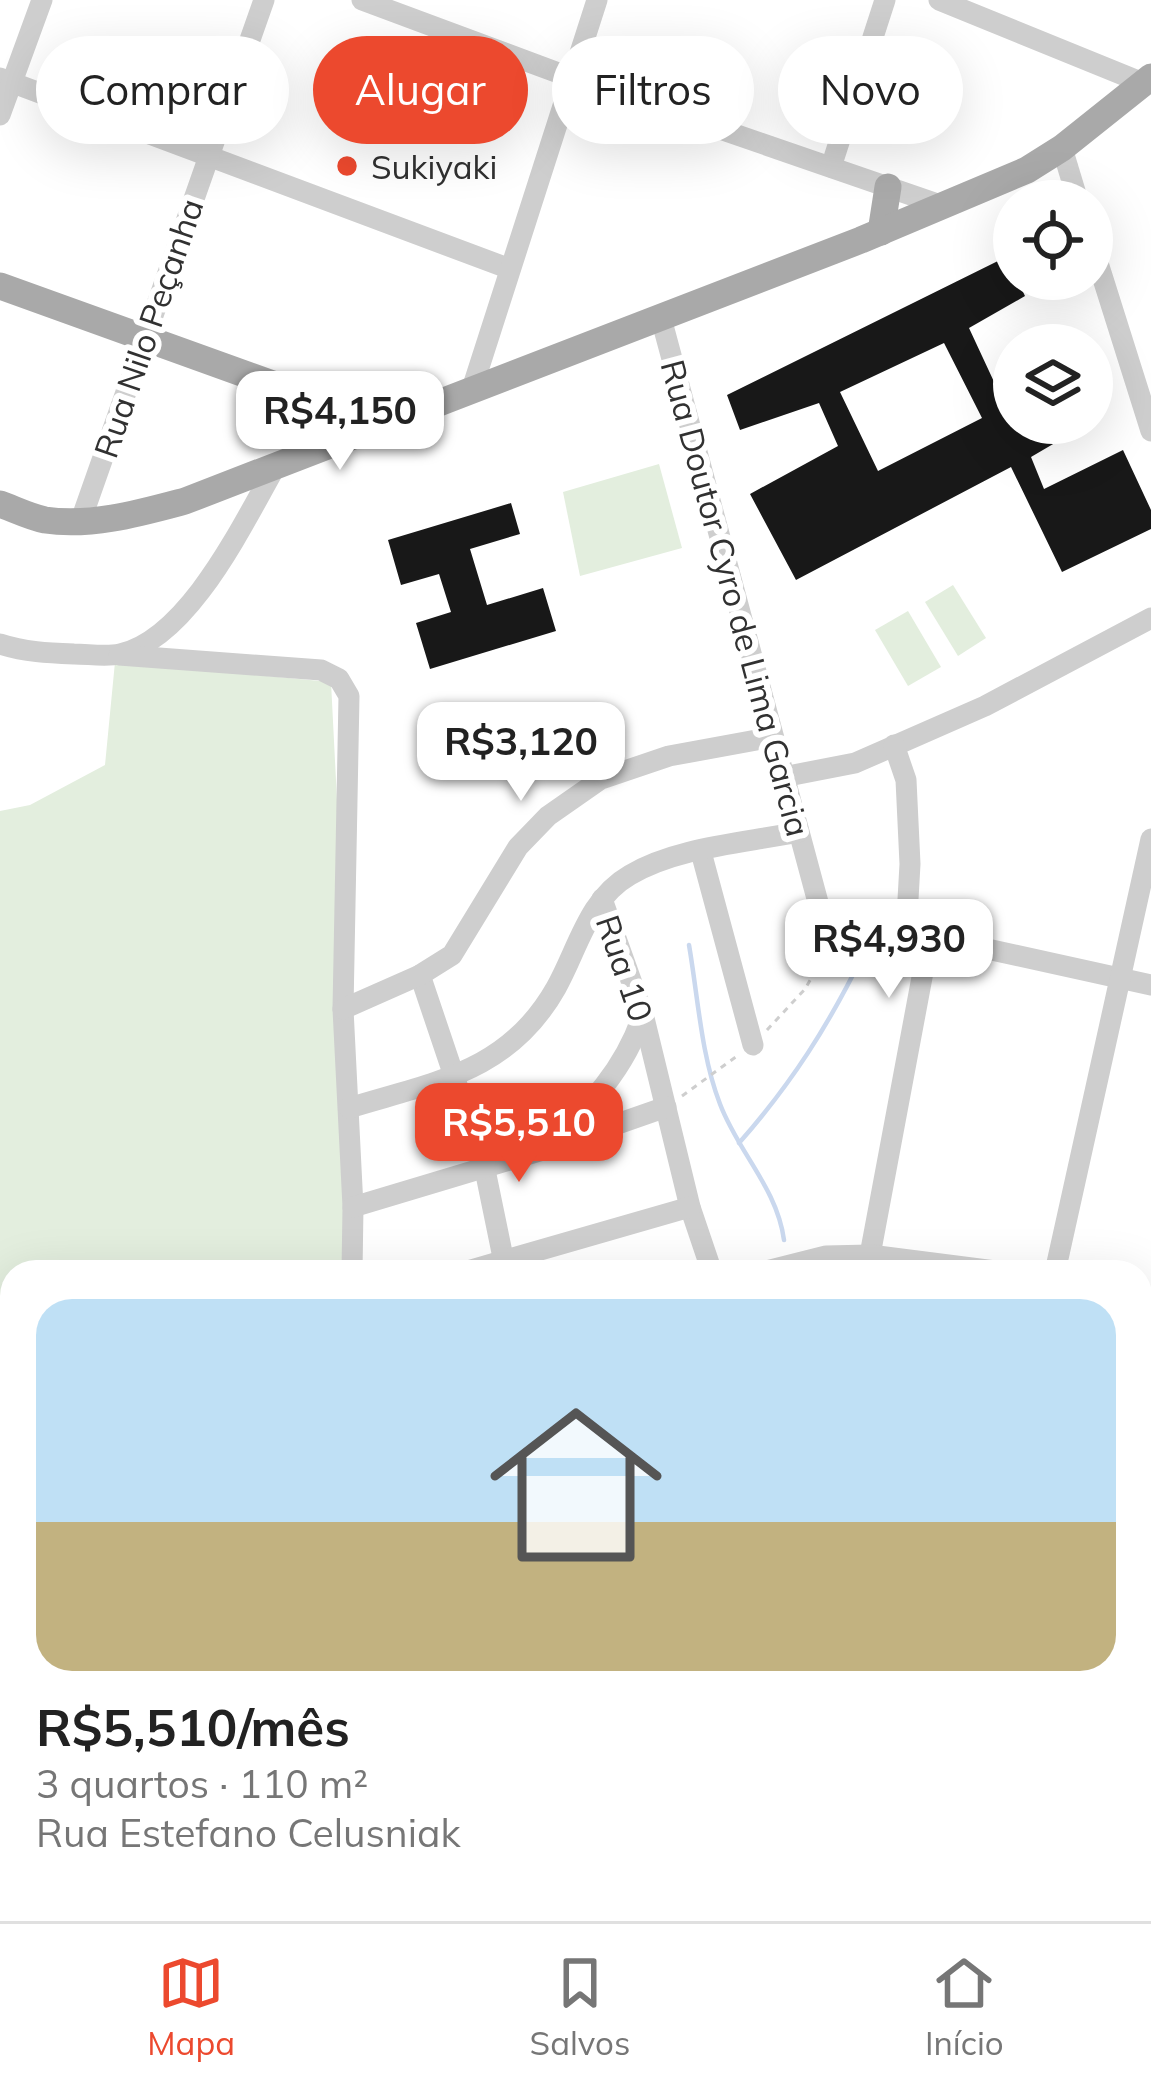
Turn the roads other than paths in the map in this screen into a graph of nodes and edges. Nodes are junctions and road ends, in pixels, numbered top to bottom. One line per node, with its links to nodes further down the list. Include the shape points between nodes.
1 (42, 0): 9 (street)
2 (264, 0): 15 (street, Rua Nilo Peçanha)
3 (362, 0): 8 (street)
4 (597, 0): 7 (street)
5 (885, 0): 16 (street)
6 (939, 0): 10 (street)
7 (585, 36)
8 (552, 71)
9 (6, 80): 11 (street); 15 (street)
10 (1147, 80): 14 (main road)
11 (0, 115)
12 (552, 140): 21 (street)
13 (754, 141): 16 (street)
14 (1062, 148): 17 (street); 19 (main road)
15 (210, 154): 21 (street); 25 (street, Rua Nilo Peçanha)
16 (831, 167): 18 (street)
17 (1072, 180)
18 (888, 187): 19 (street); 20 (main road)
19 (943, 206): 20 (main road)
20 (881, 232): 24 (main road)
21 (510, 269): 26 (street)
22 (0, 286): 25 (main road)
23 (1110, 300): 28 (street)
24 (661, 318): 26 (main road); 35 (street, Rua Doutor Cyro de Lima Garcia)
25 (144, 340): 27 (main road); 31 (street, Rua Nilo Peçanha)
26 (472, 388): 27 (main road)
27 (381, 423): 29 (main road)
28 (1151, 431)
29 (277, 464): 31 (main road, via 184,501); 34 (street, via 194,597 146,643)
30 (0, 504): 31 (main road, via 44,520)
31 (81, 520)
32 (1151, 618): 36 (street)
33 (0, 644): 34 (street)
34 (119, 655): 48 (street, via 321,670 339,679 349,696)
35 (773, 736): 37 (street, Rua Doutor Cyro de Lima Garcia); 45 (street, via 601,779 518,848 452,955)
36 (894, 745): 37 (street, via 855,763); 43 (street, via 905,780)
37 (783, 777): 38 (street, Rua Doutor Cyro de Lima Garcia)
38 (798, 832): 40 (street); 42 (street, Rua Doutor Cyro de Lima Garcia)
39 (1151, 839): 46 (street)
40 (701, 852): 41 (street, via 627,876); 50 (street)
41 (602, 899): 49 (street, Rua 10); 51 (street, via 554,991 520,1034)
42 (823, 920): 43 (street, via 886,914); 44 (street, Rua Doutor Cyro de Lima Garcia)
43 (911, 925): 46 (street, via 928,936); 58 (street, via 926,956)
44 (830, 946)
45 (421, 975): 48 (street); 51 (street)
46 (1118, 976): 47 (street); 65 (street)
47 (1151, 985)
48 (344, 1009): 53 (street)
49 (643, 1013): 52 (street, Rua 10); 54 (street, via 632,1047 598,1098)
50 (753, 1045)
51 (457, 1075): 53 (street); 55 (street)
52 (666, 1107): 54 (street); 57 (street, Rua 10)
53 (349, 1108): 56 (street)
54 (542, 1150): 55 (street)
55 (484, 1165): 56 (street); 60 (street)
56 (353, 1207): 59 (street)
57 (690, 1207): 61 (street); 62 (street, Rua 10)
58 (870, 1255): 63 (street); 64 (street)
59 (352, 1260)
60 (503, 1260)
61 (526, 1260)
62 (708, 1260)
63 (847, 1260)
64 (909, 1260)
65 (1058, 1260)

